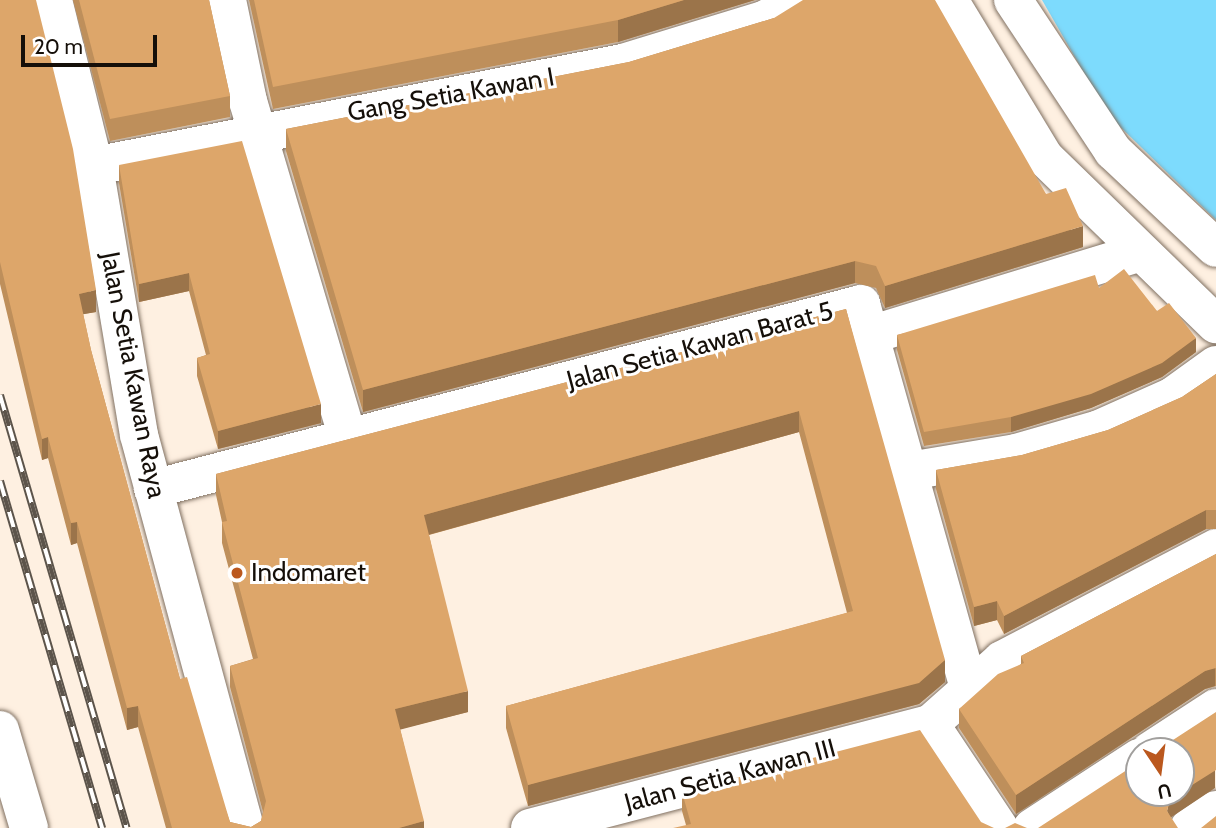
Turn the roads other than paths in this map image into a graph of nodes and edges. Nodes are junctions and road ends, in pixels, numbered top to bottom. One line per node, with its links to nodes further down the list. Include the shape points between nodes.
1 (53, 0): 7 (street, Jalan Setia Kawan Raya)
2 (227, 0): 6 (street)
3 (801, 0): 6 (street, Gang Setia Kawan I, via 764,20 623,63)
4 (949, 0): 9 (street, via 1044,157)
5 (1013, 0): 8 (street, via 1113,151)
6 (256, 131): 7 (street, Gang Setia Kawan I); 13 (street)
7 (94, 166): 15 (street, Jalan Setia Kawan Raya)
8 (1216, 248)
9 (1138, 253): 10 (street); 11 (street)
10 (1216, 324)
11 (870, 335): 13 (street, Jalan Setia Kawan Barat 5, via 861,304); 14 (street, Jalan Setia Kawan Barat 5)
12 (1216, 365): 14 (street, via 1173,396 1099,429 1016,453)
13 (348, 439): 15 (street, Jalan Setia Kawan Barat 5)
14 (909, 471): 17 (street, Jalan Setia Kawan Barat 5)
15 (153, 489): 25 (street, Jalan Setia Kawan Raya)
16 (1216, 548): 17 (street, via 1002,660)
17 (969, 687): 19 (street)
18 (1216, 708): 21 (street)
19 (930, 724): 26 (street, Jalan Setia Kawan III); 27 (street)
20 (0, 730): 24 (street)
21 (1171, 737)
22 (1125, 767): 28 (street)
23 (1216, 810): 29 (street)
24 (29, 828)
25 (245, 828)
26 (530, 828)
27 (999, 828)
28 (1032, 828)
29 (1188, 828)

